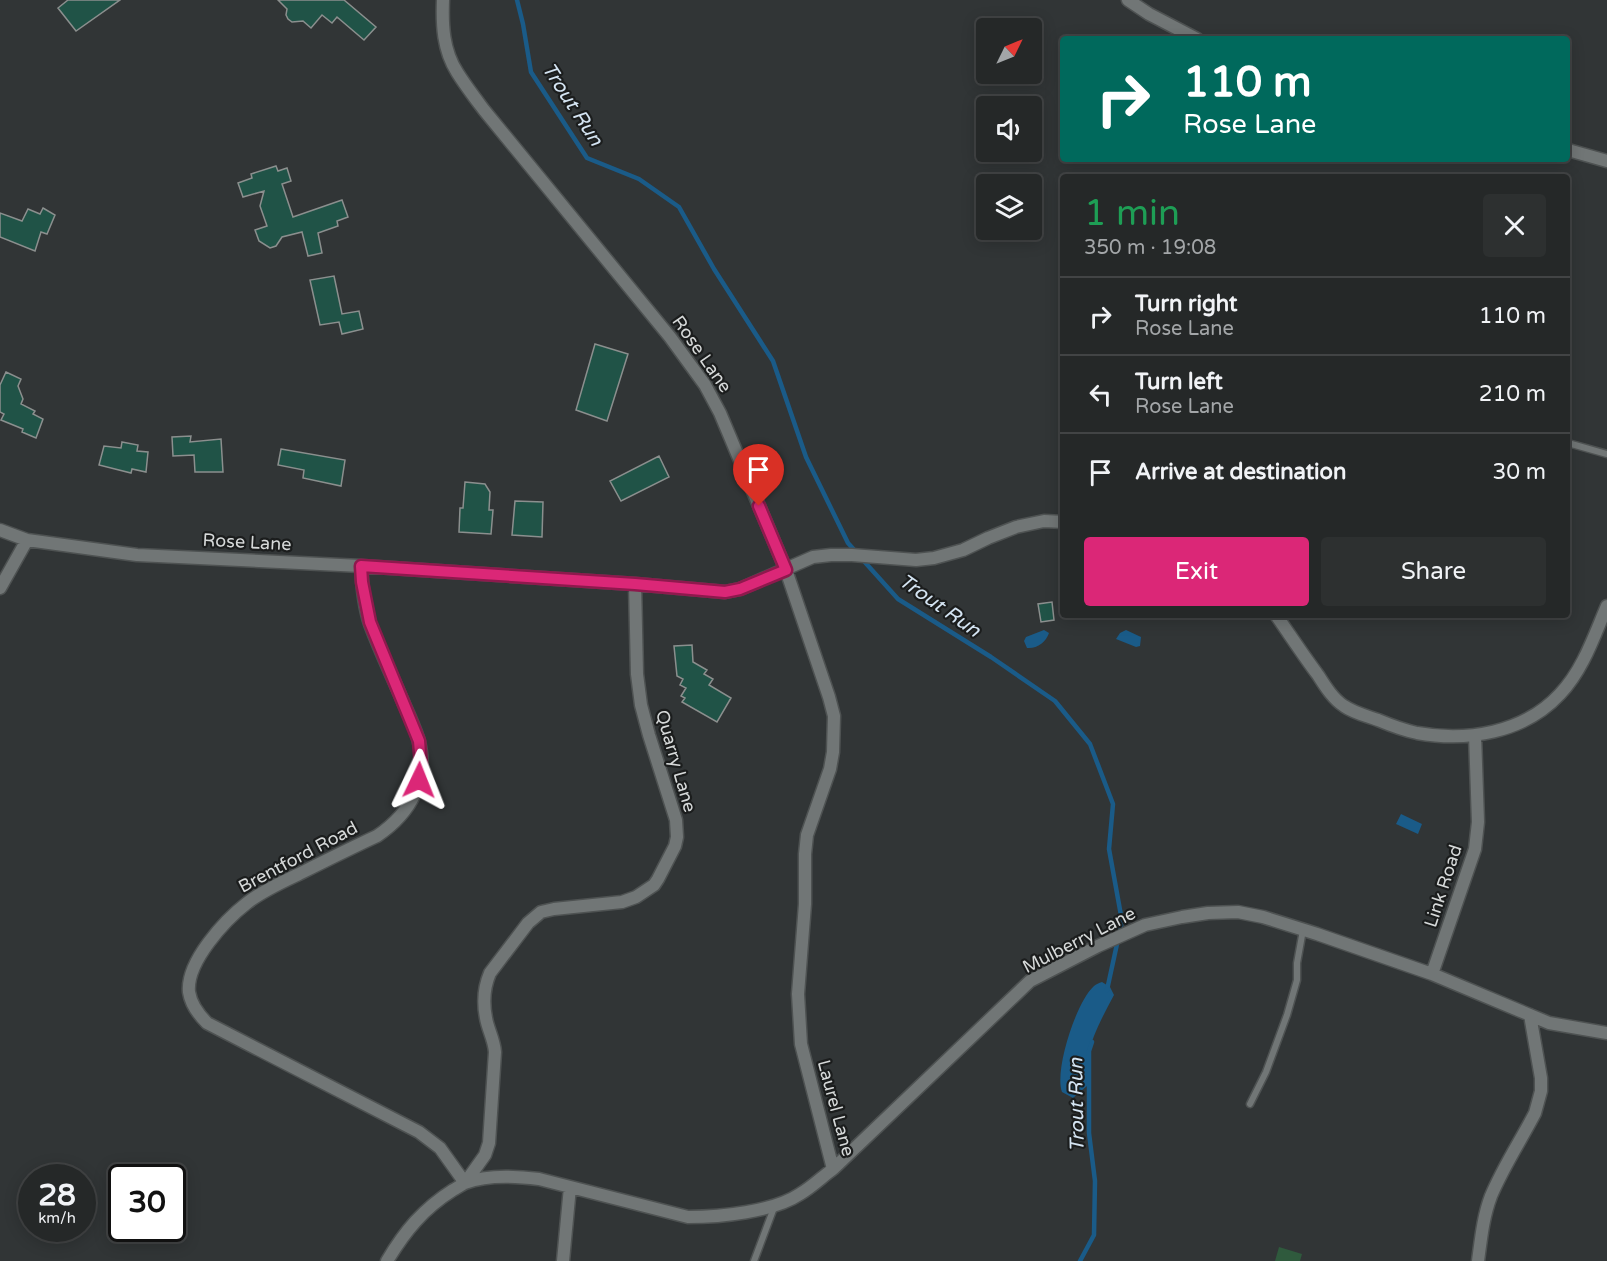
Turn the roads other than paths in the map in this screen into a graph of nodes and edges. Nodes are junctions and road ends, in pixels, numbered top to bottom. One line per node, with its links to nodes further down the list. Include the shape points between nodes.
1 (443, 0): 12 (street, Rose Lane, via 445,46 456,71 705,385)
2 (1128, 0): 3 (street)
3 (1177, 34)
4 (1570, 151): 5 (street)
5 (1607, 160)
6 (1570, 444): 7 (lane)
7 (1607, 454)
8 (1060, 522): 12 (street, via 1016,527 934,558 831,555 813,557)
9 (0, 530): 10 (street, Rose Lane)
10 (27, 540): 11 (street, Rose Lane, via 137,555); 14 (street)
11 (361, 566): 13 (street, Rose Lane); 24 (street, Brentford Road, via 370,622 419,741 417,792 401,817 377,836 248,902 201,954 189,990 195,1008 207,1023 419,1132 441,1148)
12 (786, 570): 13 (street, Rose Lane, via 725,592); 23 (street, Laurel Lane, via 834,716 830,769 807,835 798,994 801,1044)
13 (635, 584): 24 (street, Quarry Lane, via 641,705 676,820 675,846 654,885 636,897 541,912 528,923 490,974 485,1017 495,1052 489,1143)
14 (0, 588)
15 (1607, 606): 17 (street, via 1578,670 1551,704 1510,727)
16 (1278, 618): 17 (street, via 1330,693 1344,706 1415,733)
17 (1475, 735): 19 (street, Link Road, via 1475,849)
18 (1303, 930): 19 (street, Mulberry Lane); 22 (lane, via 1297,980 1287,1015); 23 (street, Mulberry Lane, via 1238,912 1208,913 1145,925 1110,940 1030,981)
19 (1432, 974): 20 (street, Mulberry Lane)
20 (1530, 1015): 21 (street, Mulberry Lane, via 1549,1023); 30 (street, via 1541,1078 1538,1103 1491,1196)
21 (1607, 1033)
22 (1250, 1104)
23 (833, 1169): 26 (street, Laurel Lane, via 799,1196)
24 (465, 1183): 25 (street, Laurel Lane, via 522,1176); 27 (street, Laurel Lane, via 416,1219)
25 (570, 1186): 26 (street, Laurel Lane, via 688,1217 738,1214); 28 (street)
26 (776, 1205): 29 (lane)
27 (387, 1261)
28 (563, 1261)
29 (754, 1261)
30 (1478, 1261)

